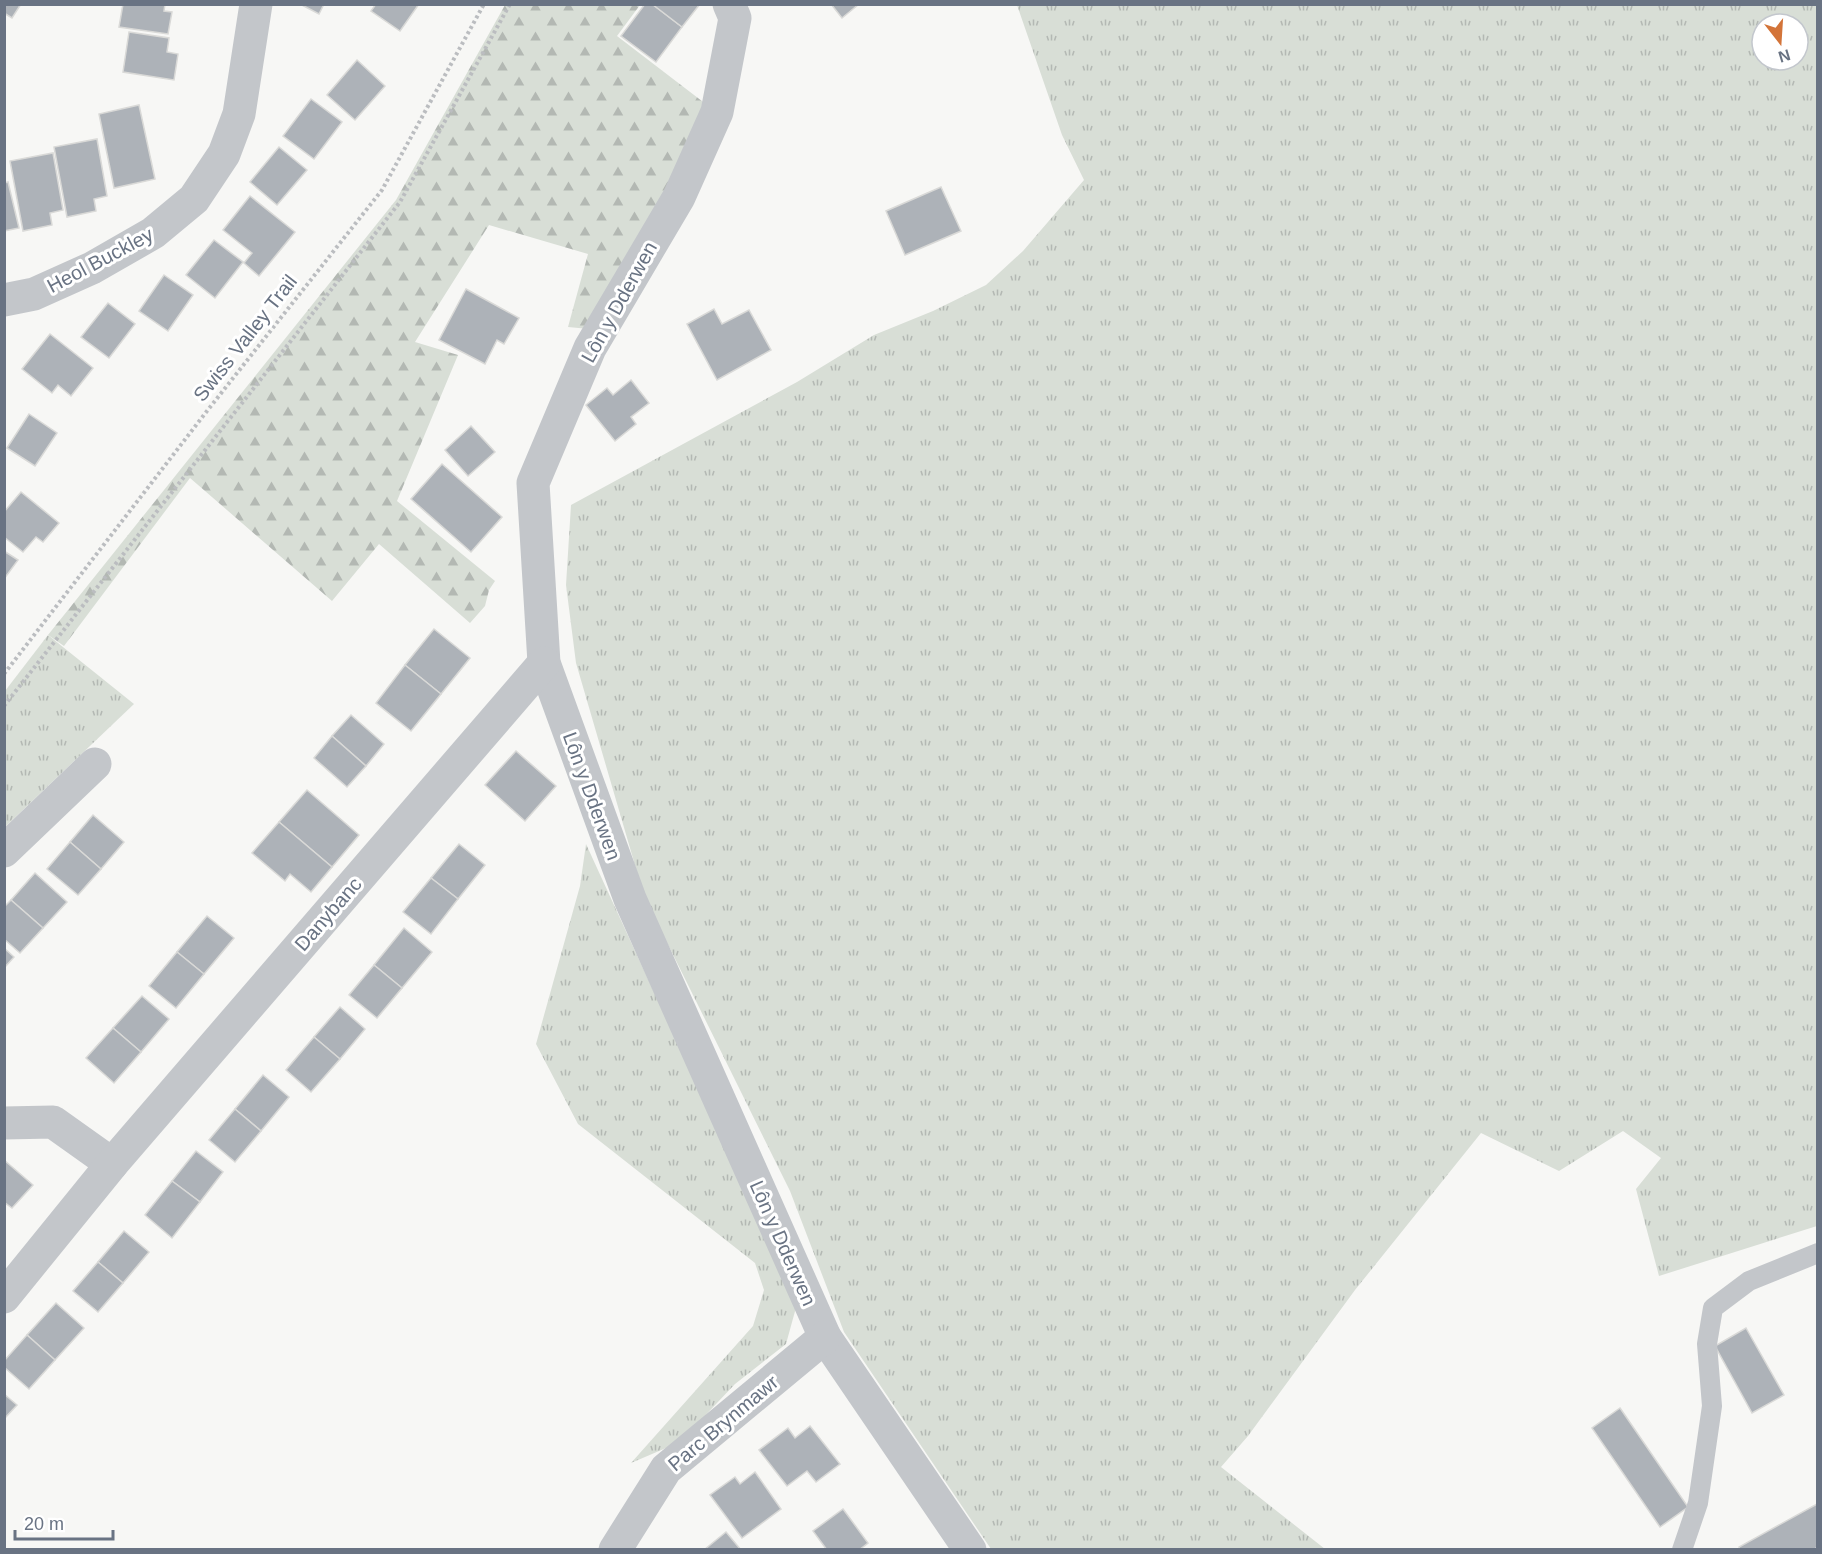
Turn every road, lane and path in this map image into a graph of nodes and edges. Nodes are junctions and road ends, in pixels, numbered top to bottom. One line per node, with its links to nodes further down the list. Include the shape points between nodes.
1 (256, 4): 5 (street, Heol Buckley, via 239,114 224,154 194,199 153,234 92,268 34,294)
2 (484, 4): 7 (path, Swiss Valley Trail, via 382,190)
3 (510, 4): 8 (path, via 400,202)
4 (729, 4): 6 (street, Lôn y Dderwen, via 735,18 717,112 679,197 590,348 533,483)
5 (4, 300)
6 (544, 663): 12 (street, Danybanc); 15 (street, Lôn y Dderwen, via 630,899)
7 (4, 674)
8 (4, 706)
9 (95, 764): 10 (street)
10 (4, 850)
11 (4, 1123): 12 (street, via 53,1122)
12 (112, 1164): 14 (street, Danybanc)
13 (1818, 1253): 18 (lane, via 1749,1281 1713,1308 1707,1344 1712,1407 1698,1503)
14 (4, 1297)
15 (825, 1337): 16 (street, Parc Brynmawr, via 666,1469); 17 (street, Lôn y Dderwen)
16 (615, 1550)
17 (970, 1550)
18 (1682, 1550)

